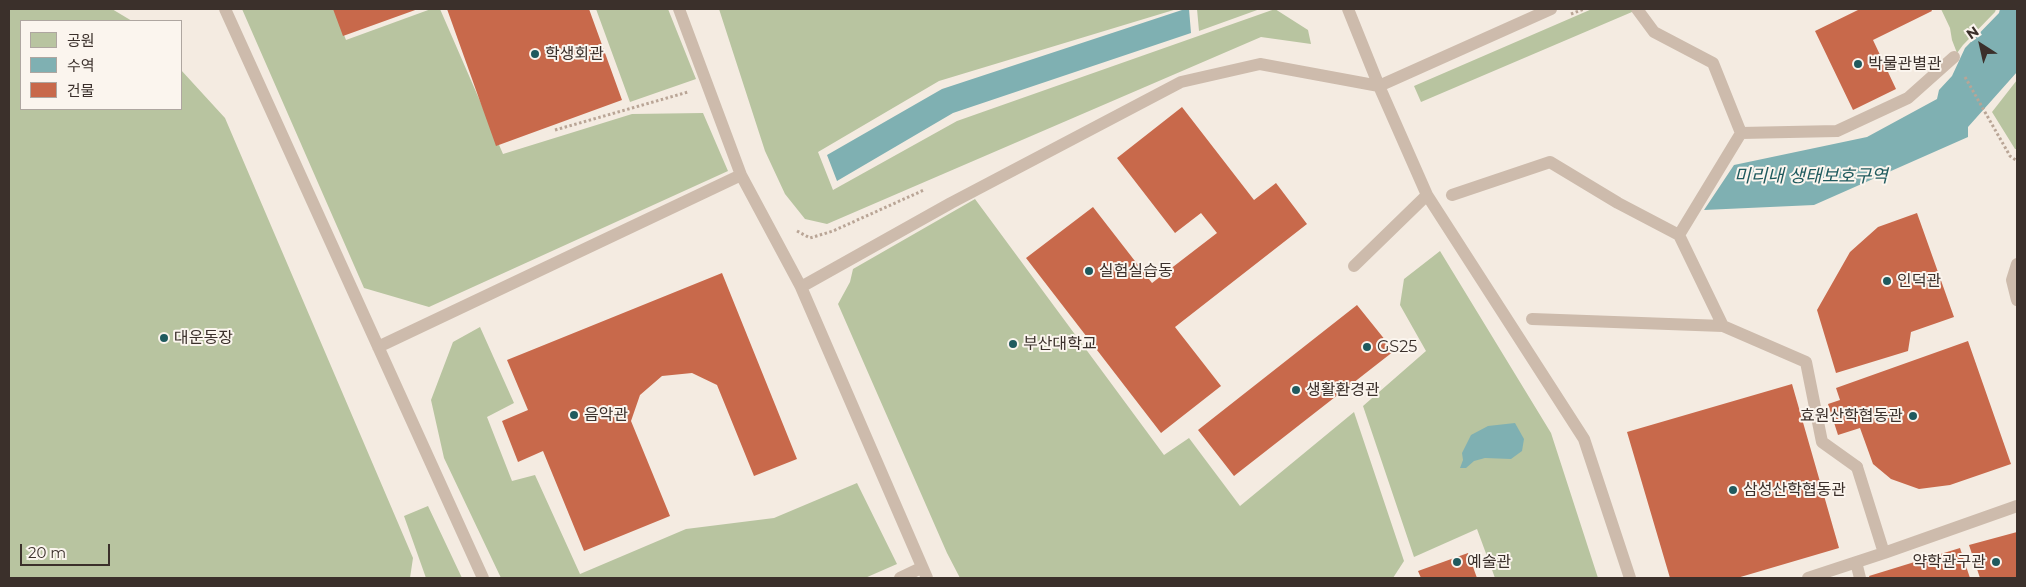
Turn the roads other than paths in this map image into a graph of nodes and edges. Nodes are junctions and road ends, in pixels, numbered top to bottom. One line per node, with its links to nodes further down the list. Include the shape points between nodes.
1 (225, 9): 19 (street)
2 (679, 9): 9 (street)
3 (1348, 9): 7 (street)
4 (1551, 9): 7 (street)
5 (1637, 9): 8 (street, via 1654,32 1713,63)
6 (1954, 57): 8 (street, via 1908,98 1837,131)
7 (1379, 86): 10 (street); 15 (street, via 1260,64 1181,82)
8 (1741, 133): 12 (street)
9 (741, 175): 15 (street); 19 (street)
10 (1427, 195): 14 (street); 26 (street, via 1584,438)
11 (1452, 195): 12 (street, via 1550,162)
12 (1680, 235): 18 (street)
13 (2017, 264): 16 (street, via 2012,280)
14 (1354, 266)
15 (800, 287): 23 (street)
16 (2017, 300)
17 (1532, 319): 18 (street)
18 (1723, 326): 21 (street, via 1806,362 1822,442 1857,467)
19 (378, 347): 24 (street)
20 (2017, 506): 21 (street)
21 (1884, 553): 22 (street)
22 (1856, 562): 27 (street); 28 (street)
23 (924, 573): 25 (street)
24 (483, 578)
25 (900, 578)
26 (1630, 578)
27 (1808, 578)
28 (1860, 578)

